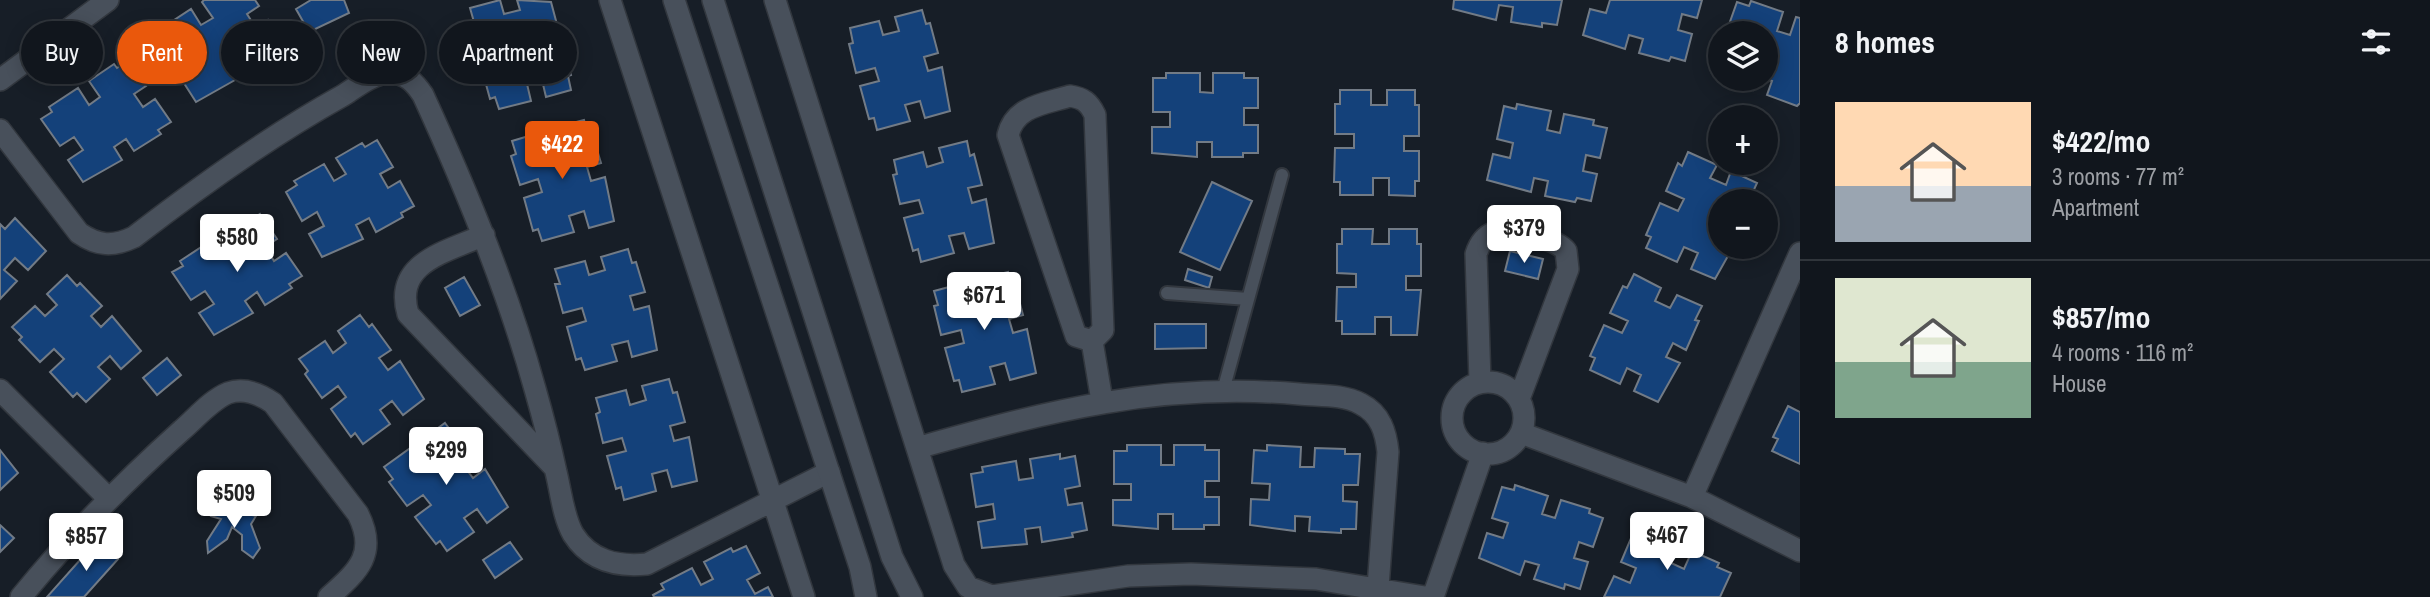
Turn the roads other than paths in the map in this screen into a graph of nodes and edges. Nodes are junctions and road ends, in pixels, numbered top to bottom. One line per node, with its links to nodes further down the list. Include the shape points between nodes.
1 (108, 0): 6 (street)
2 (610, 0): 26 (street)
3 (674, 0): 23 (street)
4 (713, 0): 28 (street)
5 (775, 0): 20 (street)
6 (0, 80)
7 (0, 130): 9 (street, via 79,233 92,241 120,244 311,113 374,77 403,75 423,95)
8 (1282, 175): 12 (lane)
9 (484, 235): 22 (street, via 523,350); 22 (street, via 413,271 403,299 408,314)
10 (1800, 253): 24 (street)
11 (1167, 293): 12 (lane)
12 (1248, 299): 16 (lane)
13 (1092, 341): 13 (street, via 1076,336 1008,135 1015,117 1023,111 1070,96 1090,104 1095,115 1103,330); 18 (street)
14 (1480, 382): 17 (street, via 1502,385); 17 (street, via 1479,245 1485,237 1503,231 1552,239 1566,251 1568,269); 21 (street, via 1457,398 1452,426 1469,449)
15 (0, 390): 25 (street)
16 (1223, 391): 18 (street); 30 (street, via 1343,398 1362,404 1377,416 1386,433 1388,452)
17 (1519, 399): 19 (street, via 1524,422)
18 (1102, 401): 20 (street, via 1044,412)
19 (1521, 433): 21 (street, via 1505,449); 24 (street)
20 (917, 448): 30 (street, via 959,577 979,594 1191,574 1316,579)
21 (1483, 453): 37 (street)
22 (555, 467): 26 (street, via 572,532 604,561 625,566 647,564)
23 (829, 472): 26 (street); 29 (street)
24 (1692, 497): 27 (street)
25 (109, 499): 31 (street); 32 (street, via 215,401 237,391 260,394 273,403 366,529 363,562)
26 (772, 499): 33 (street)
27 (1800, 551)
28 (892, 557): 29 (street); 35 (street)
29 (860, 567): 34 (street)
30 (1378, 587): 36 (street)
31 (21, 597)
32 (329, 597)
33 (804, 597)
34 (866, 597)
35 (912, 597)
36 (1425, 597)
37 (1433, 597)

